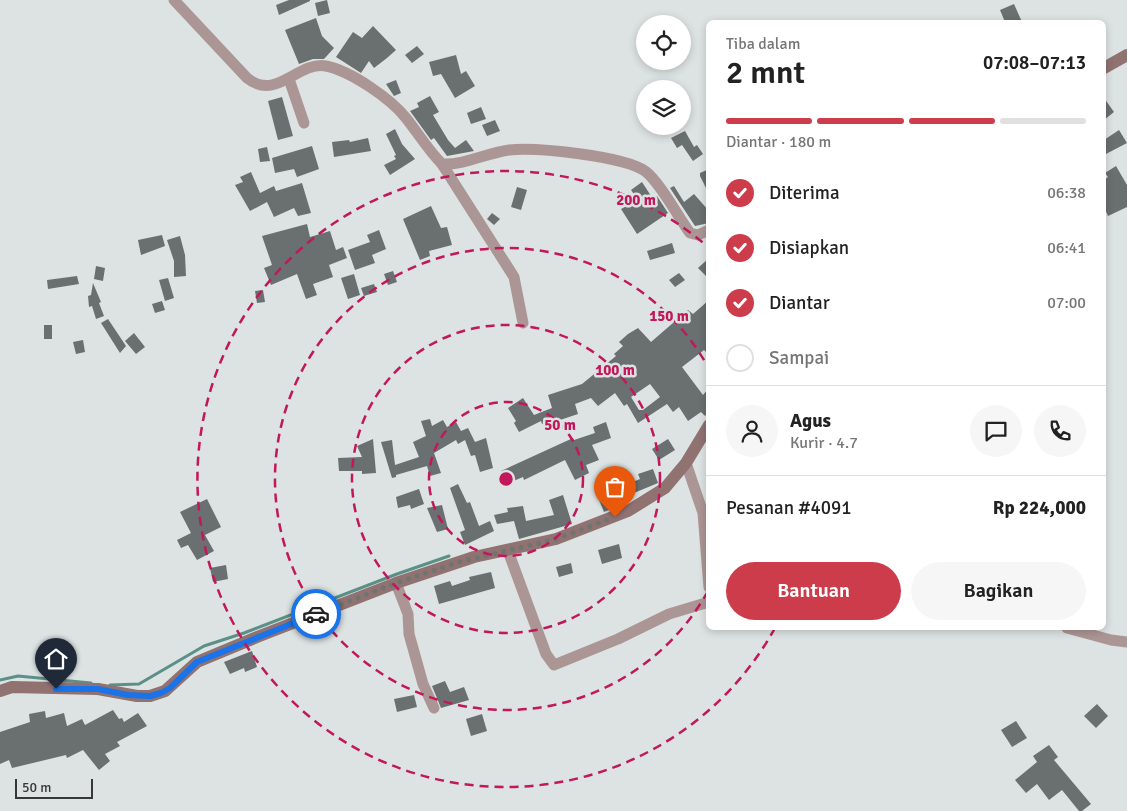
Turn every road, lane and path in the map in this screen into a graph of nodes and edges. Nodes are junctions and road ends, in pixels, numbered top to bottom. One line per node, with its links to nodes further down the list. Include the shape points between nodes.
1 (174, 0): 4 (street, via 252,82 264,87)
2 (1127, 55): 3 (street)
3 (1106, 67)
4 (289, 79): 5 (street); 6 (street, via 319,66 345,74 395,106)
5 (304, 123)
6 (442, 164): 7 (street, via 509,150 534,149 623,163 648,173 690,233 698,235); 8 (street, via 514,277)
7 (706, 231)
8 (522, 323)
9 (706, 430): 10 (street)
10 (686, 463): 11 (street, via 703,513); 12 (street, via 665,488 628,511 575,533)
11 (706, 550)
12 (508, 551): 13 (street, via 474,557); 14 (street, via 546,654 554,665 669,614)
13 (396, 583): 17 (street, via 197,662 161,693 138,696 98,689); 18 (street, via 408,614 409,634 423,684)
14 (706, 603)
15 (1074, 630): 16 (street)
16 (1127, 642)
17 (0, 690)
18 (434, 708)

